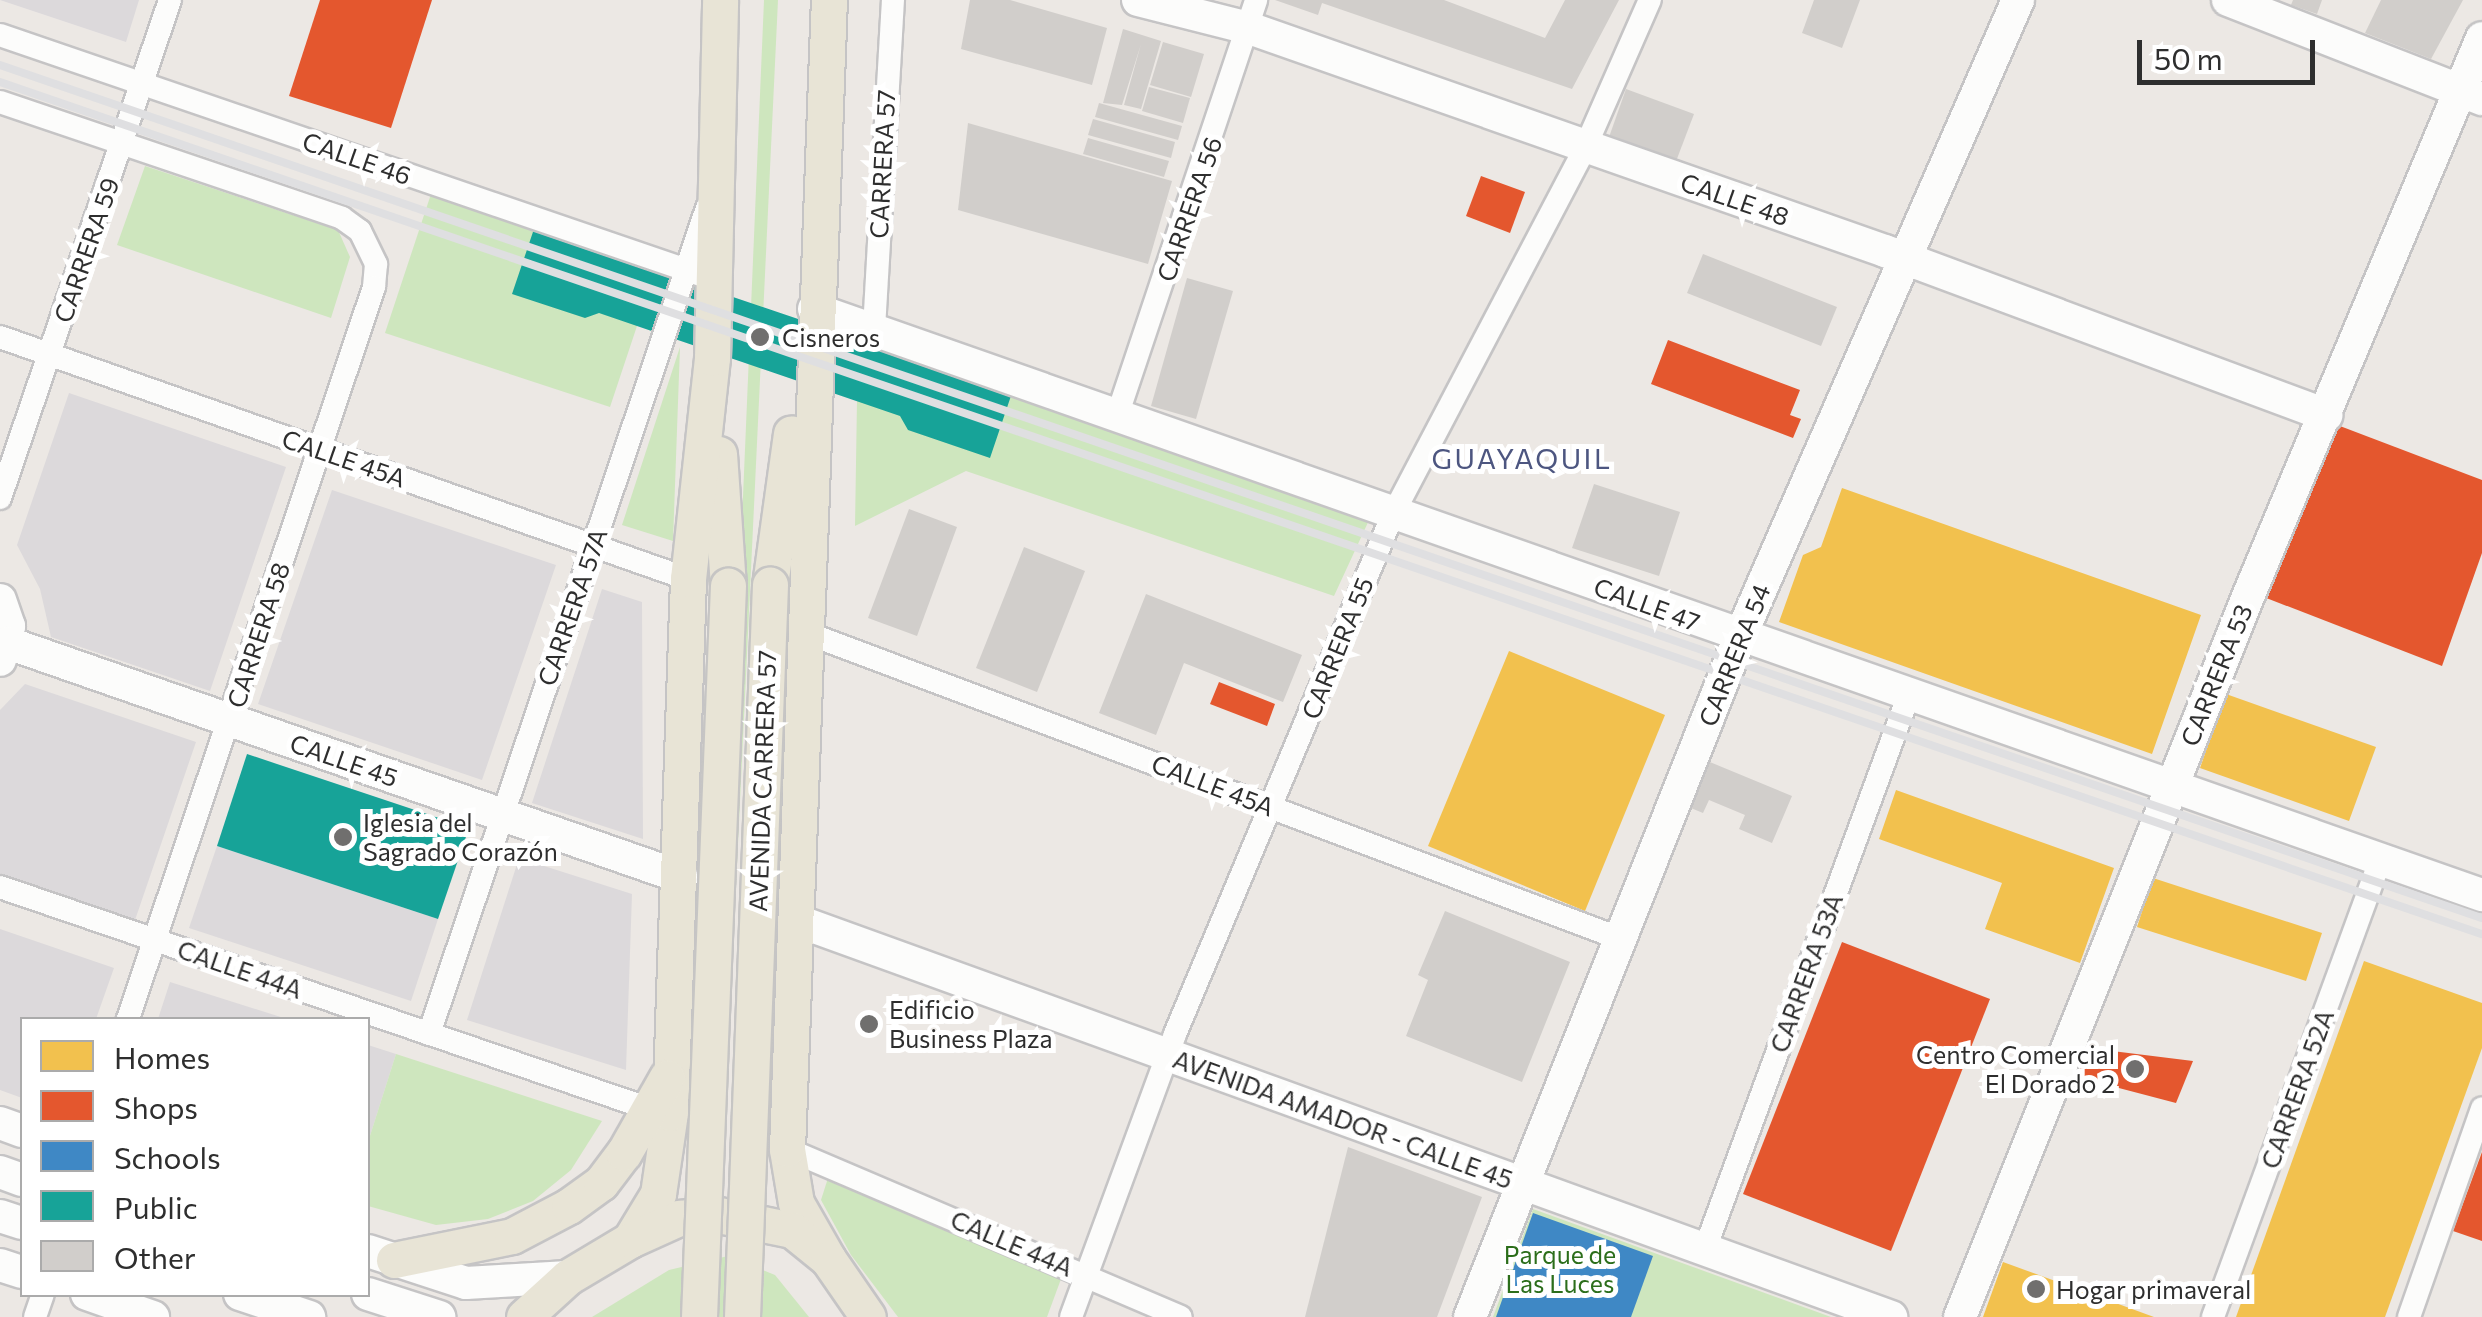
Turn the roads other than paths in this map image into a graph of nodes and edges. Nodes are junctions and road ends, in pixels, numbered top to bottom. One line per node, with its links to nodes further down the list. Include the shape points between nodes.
1 (170, 0): 12 (street, CARRERA 59)
2 (720, 0): 19 (main road, AVENIDA CARRERA 57, via 716,180)
3 (830, 0): 17 (main road, AVENIDA CARRERA 57)
4 (893, 0): 21 (street, CARRERA 57)
5 (1138, 0): 9 (street, CALLE 48)
6 (1650, 0): 16 (street, CARRERA 55)
7 (2018, 0): 18 (street, CARRERA 54)
8 (2228, 0): 13 (street)
9 (1253, 14): 16 (street, CALLE 48); 26 (street, CARRERA 56)
10 (0, 36): 12 (street, CALLE 46)
11 (2482, 38): 13 (street, CARRERA 53)
12 (144, 86): 15 (street, CARRERA 59); 19 (street, CALLE 46)
13 (2470, 94): 25 (street, CARRERA 53)
14 (0, 102): 15 (street)
15 (123, 144): 23 (street, CARRERA 59); 27 (street, CARRERA 58, via 342,218 371,248 374,287)
16 (1584, 150): 18 (street, CALLE 48); 29 (street, CARRERA 55)
17 (816, 249): 20 (main road, AVENIDA CARRERA 57); 70 (main road, AVENIDA CARRERA 57, bridge, via 770,585)
18 (1905, 259): 25 (street, CALLE 48); 34 (street, CARRERA 54)
19 (700, 274): 24 (main road, AVENIDA CARRERA 57); 30 (street, CARRERA 57A)
20 (814, 308): 21 (street, CALLE 47); 33 (main road, AVENIDA CARRERA 57)
21 (874, 329): 26 (street, CALLE 47)
22 (0, 337): 23 (street, CALLE 45A)
23 (50, 354): 27 (street, CALLE 45A); 28 (street, CARRERA 59)
24 (712, 358): 31 (main road, AVENIDA CARRERA 57); 69 (main road, AVENIDA CARRERA 57, bridge, via 728,586)
25 (2327, 415): 38 (street, CARRERA 53)
26 (1117, 416): 29 (street, CALLE 47)
27 (320, 450): 30 (street, CALLE 45A); 37 (street, CARRERA 58)
28 (0, 498)
29 (1393, 514): 34 (street, CALLE 47); 39 (street, CARRERA 55)
30 (593, 546): 31 (street, CALLE 45A); 40 (street, CARRERA 57A)
31 (688, 579): 42 (main road, AVENIDA CARRERA 57)
32 (0, 600): 35 (street)
33 (804, 632): 39 (street, CALLE 45A); 45 (main road, AVENIDA CARRERA 57)
34 (1740, 637): 36 (street, CALLE 47); 46 (street, CARRERA 54)
35 (4, 652): 37 (street, CALLE 45)
36 (1908, 697): 38 (street, CALLE 47); 57 (street, CARRERA 53A)
37 (230, 720): 40 (street, CALLE 45); 47 (street, CARRERA 58)
38 (2170, 790): 41 (street, CALLE 47); 76 (street, CARRERA 53)
39 (1272, 807): 46 (street, CALLE 45A); 50 (street, CARRERA 55)
40 (502, 814): 42 (street, CALLE 45); 49 (street, CARRERA 57A)
41 (2380, 861): 44 (street, CALLE 47); 77 (street, CARRERA 52A)
42 (681, 877): 51 (main road, AVENIDA CARRERA 57)
43 (0, 887): 47 (street, CALLE 44A)
44 (2482, 895)
45 (795, 920): 50 (street, AVENIDA AMADOR - CALLE 45); 54 (main road, AVENIDA CARRERA 57)
46 (1621, 939): 55 (street, CARRERA 54)
47 (154, 940): 48 (street, CARRERA 58); 49 (street, CALLE 44A)
48 (129, 1017)
49 (429, 1034): 53 (street, CALLE 44A)
50 (1170, 1056): 55 (street, AVENIDA AMADOR - CALLE 45); 60 (street, CARRERA 55)
51 (672, 1067): 53 (main road); 56 (main road, AVENIDA CARRERA 57, via 658,1194)
52 (2482, 1108): 78 (street)
53 (650, 1109): 58 (main road, via 600,1183 544,1224 512,1236)
54 (787, 1149): 59 (main road, AVENIDA CARRERA 57, via 796,1203); 60 (street, CALLE 44A)
55 (1524, 1184): 57 (street, AVENIDA AMADOR - CALLE 45); 74 (street, CARRERA 54)
56 (630, 1240): 59 (main road, via 679,1218 738,1215 792,1230); 61 (main road)
57 (1705, 1249): 75 (street, AVENIDA AMADOR - CALLE 45)
58 (381, 1256): 61 (street, via 490,1285)
59 (828, 1259): 71 (main road)
60 (1087, 1274): 72 (street, CARRERA 55); 73 (street, CALLE 44A)
61 (568, 1277): 65 (main road)
62 (370, 1295): 68 (street)
63 (96, 1297): 66 (street)
64 (249, 1297): 67 (street)
65 (525, 1316)
66 (153, 1317)
67 (309, 1317)
68 (439, 1317)
69 (699, 1317)
70 (742, 1317)
71 (868, 1317)
72 (1071, 1317)
73 (1181, 1317)
74 (1470, 1317)
75 (1891, 1317)
76 (1960, 1317)
77 (2213, 1317)
78 (2409, 1317)

